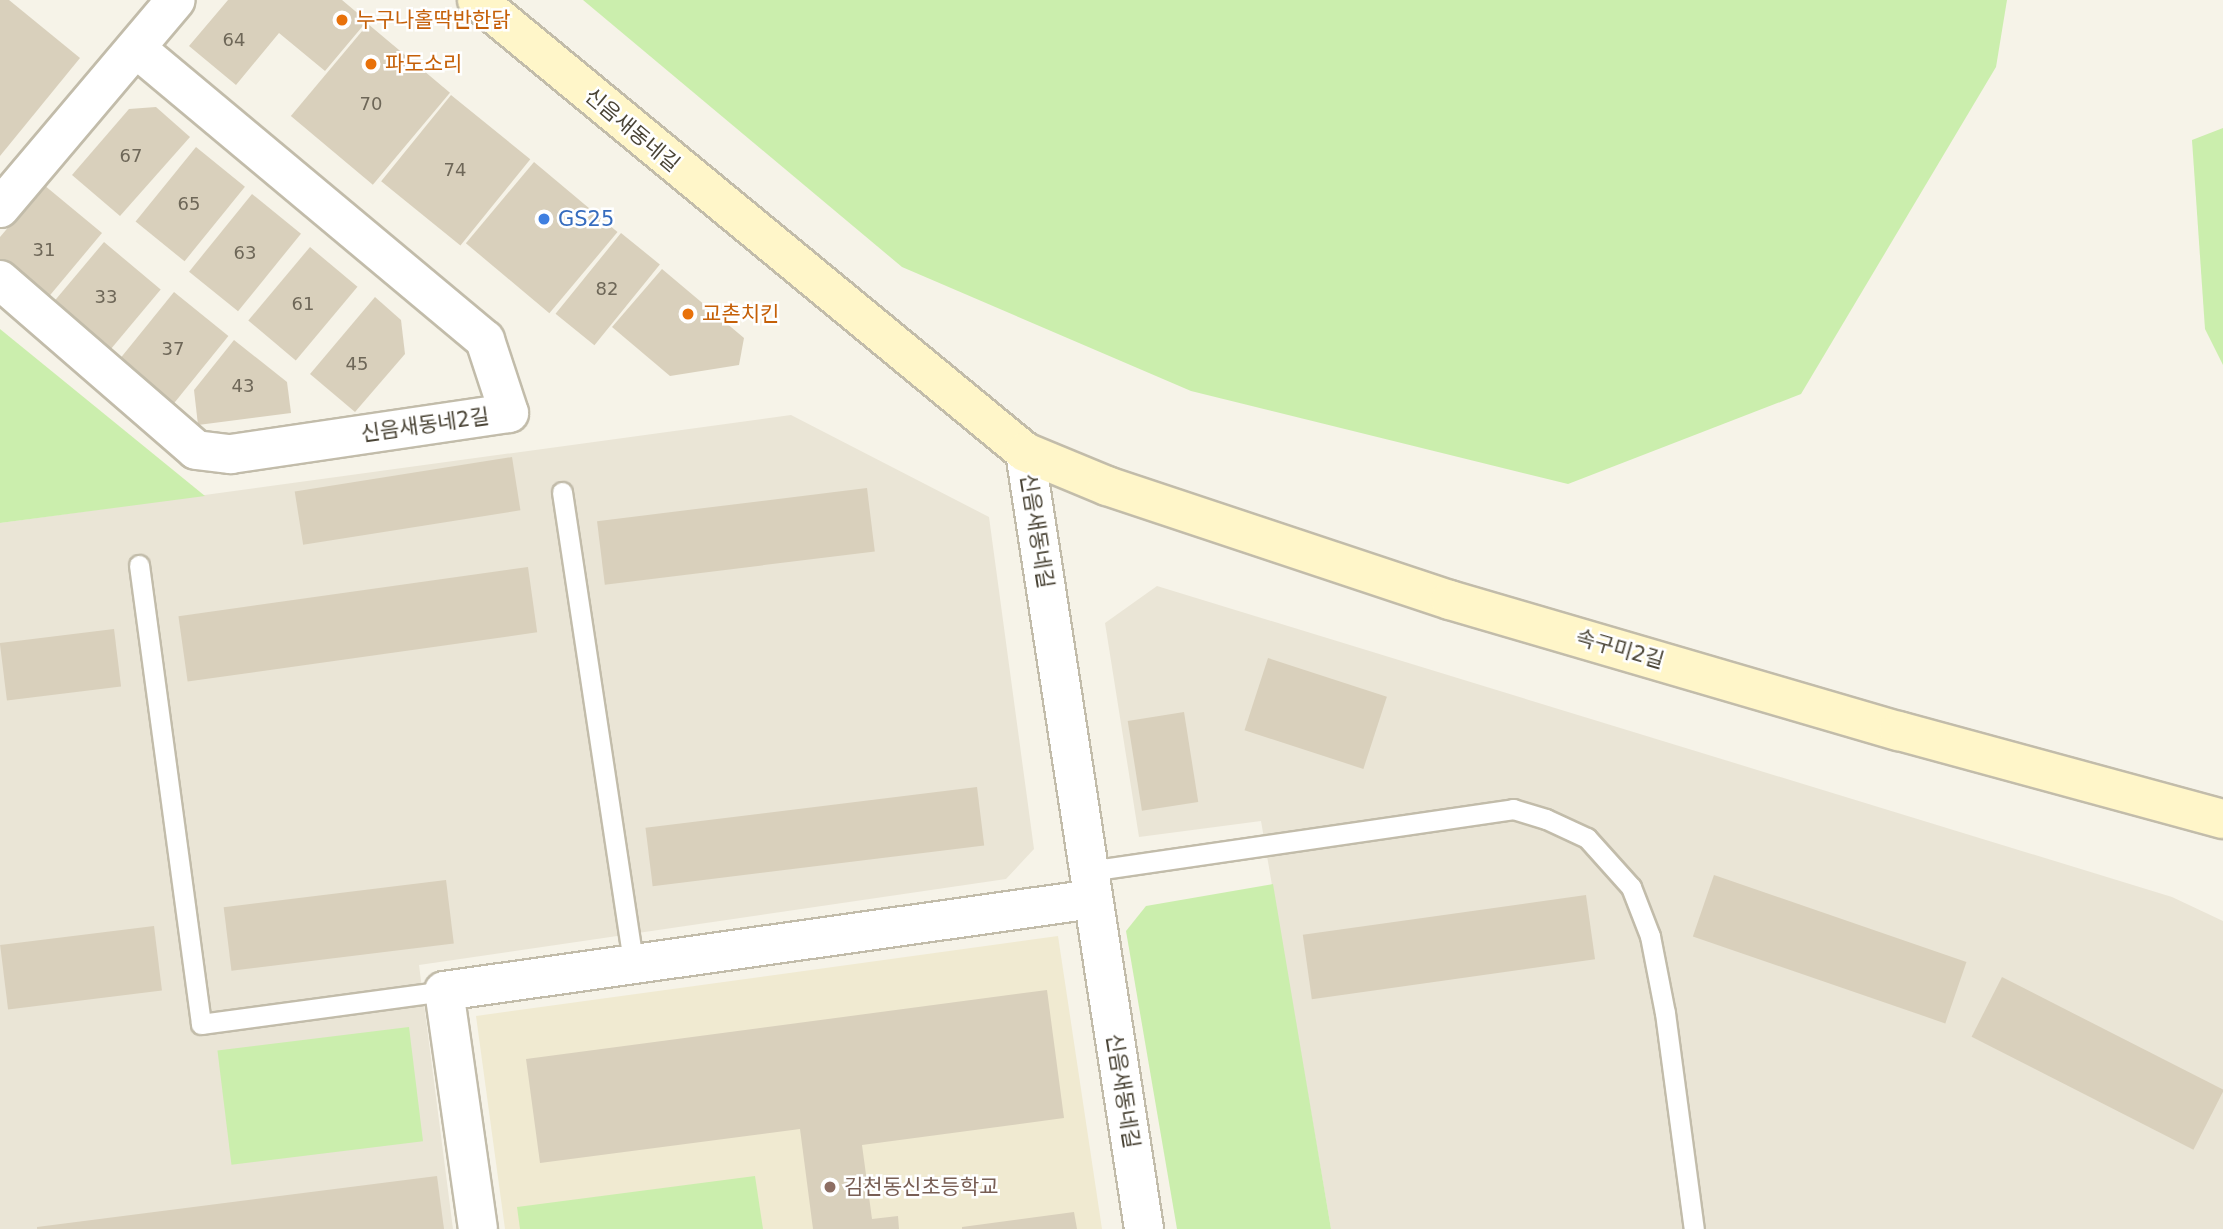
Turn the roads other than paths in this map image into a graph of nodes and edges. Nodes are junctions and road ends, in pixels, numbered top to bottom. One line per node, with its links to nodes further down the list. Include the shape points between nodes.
1 (176, 0): 3 (street)
2 (477, 0): 6 (street, 신음새동네길)
3 (136, 48): 4 (street); 5 (street, 신음새동네2길, via 485,340 509,413 231,454 196,450)
4 (0, 208)
5 (0, 279)
6 (1025, 452): 9 (street, 속구미2길, via 1107,486 1450,600 1899,731); 10 (street, 신음새동네길)
7 (562, 492): 11 (lane)
8 (139, 565): 12 (lane, via 201,1024)
9 (2223, 819)
10 (1091, 885): 11 (street); 14 (street, 신음새동네길); 15 (lane, via 1513,810 1546,818 1587,838 1631,887 1650,936 1665,1013)
11 (634, 964): 12 (street)
12 (444, 991): 13 (street)
13 (478, 1229)
14 (1144, 1229)
15 (1693, 1229)

